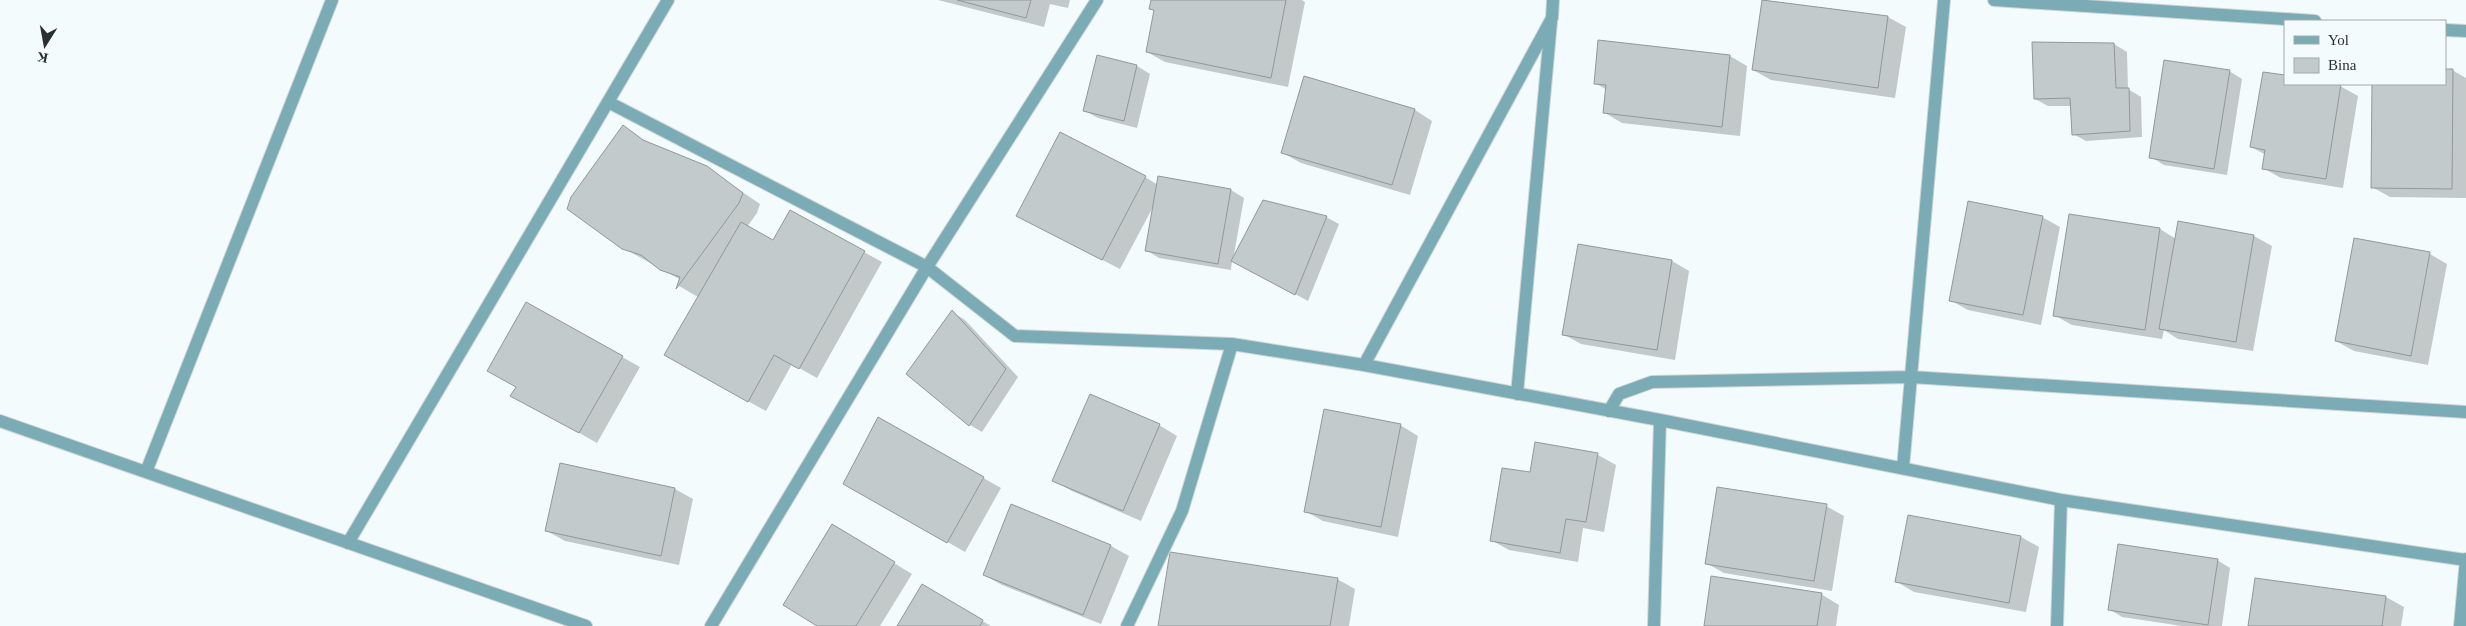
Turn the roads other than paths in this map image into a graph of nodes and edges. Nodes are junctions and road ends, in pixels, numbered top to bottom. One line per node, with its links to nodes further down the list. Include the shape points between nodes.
1 (332, 0): 22 (street)
2 (668, 0): 11 (street)
3 (1097, 0): 12 (street)
4 (1553, 0): 7 (street)
5 (1944, 0): 15 (street)
6 (1994, 0): 8 (street)
7 (1552, 18): 14 (street); 16 (street)
8 (2301, 20)
9 (2446, 30): 10 (street)
10 (2466, 31)
11 (608, 102): 12 (street); 24 (street)
12 (927, 267): 13 (street, via 1015,336); 27 (street)
13 (1232, 344): 14 (street); 28 (street, via 1182,510)
14 (1364, 366): 16 (street)
15 (1911, 377): 17 (street, via 1652,382 1619,394); 18 (street); 21 (street)
16 (1517, 394): 17 (street)
17 (1609, 411): 19 (street)
18 (2466, 412)
19 (1660, 420): 21 (street); 29 (street)
20 (0, 421): 22 (street)
21 (1903, 468): 23 (street)
22 (146, 472): 24 (street)
23 (2061, 500): 25 (street); 30 (street)
24 (348, 543): 26 (street)
25 (2466, 559): 31 (street)
26 (586, 626)
27 (711, 626)
28 (1127, 626)
29 (1654, 626)
30 (2057, 626)
31 (2460, 626)

